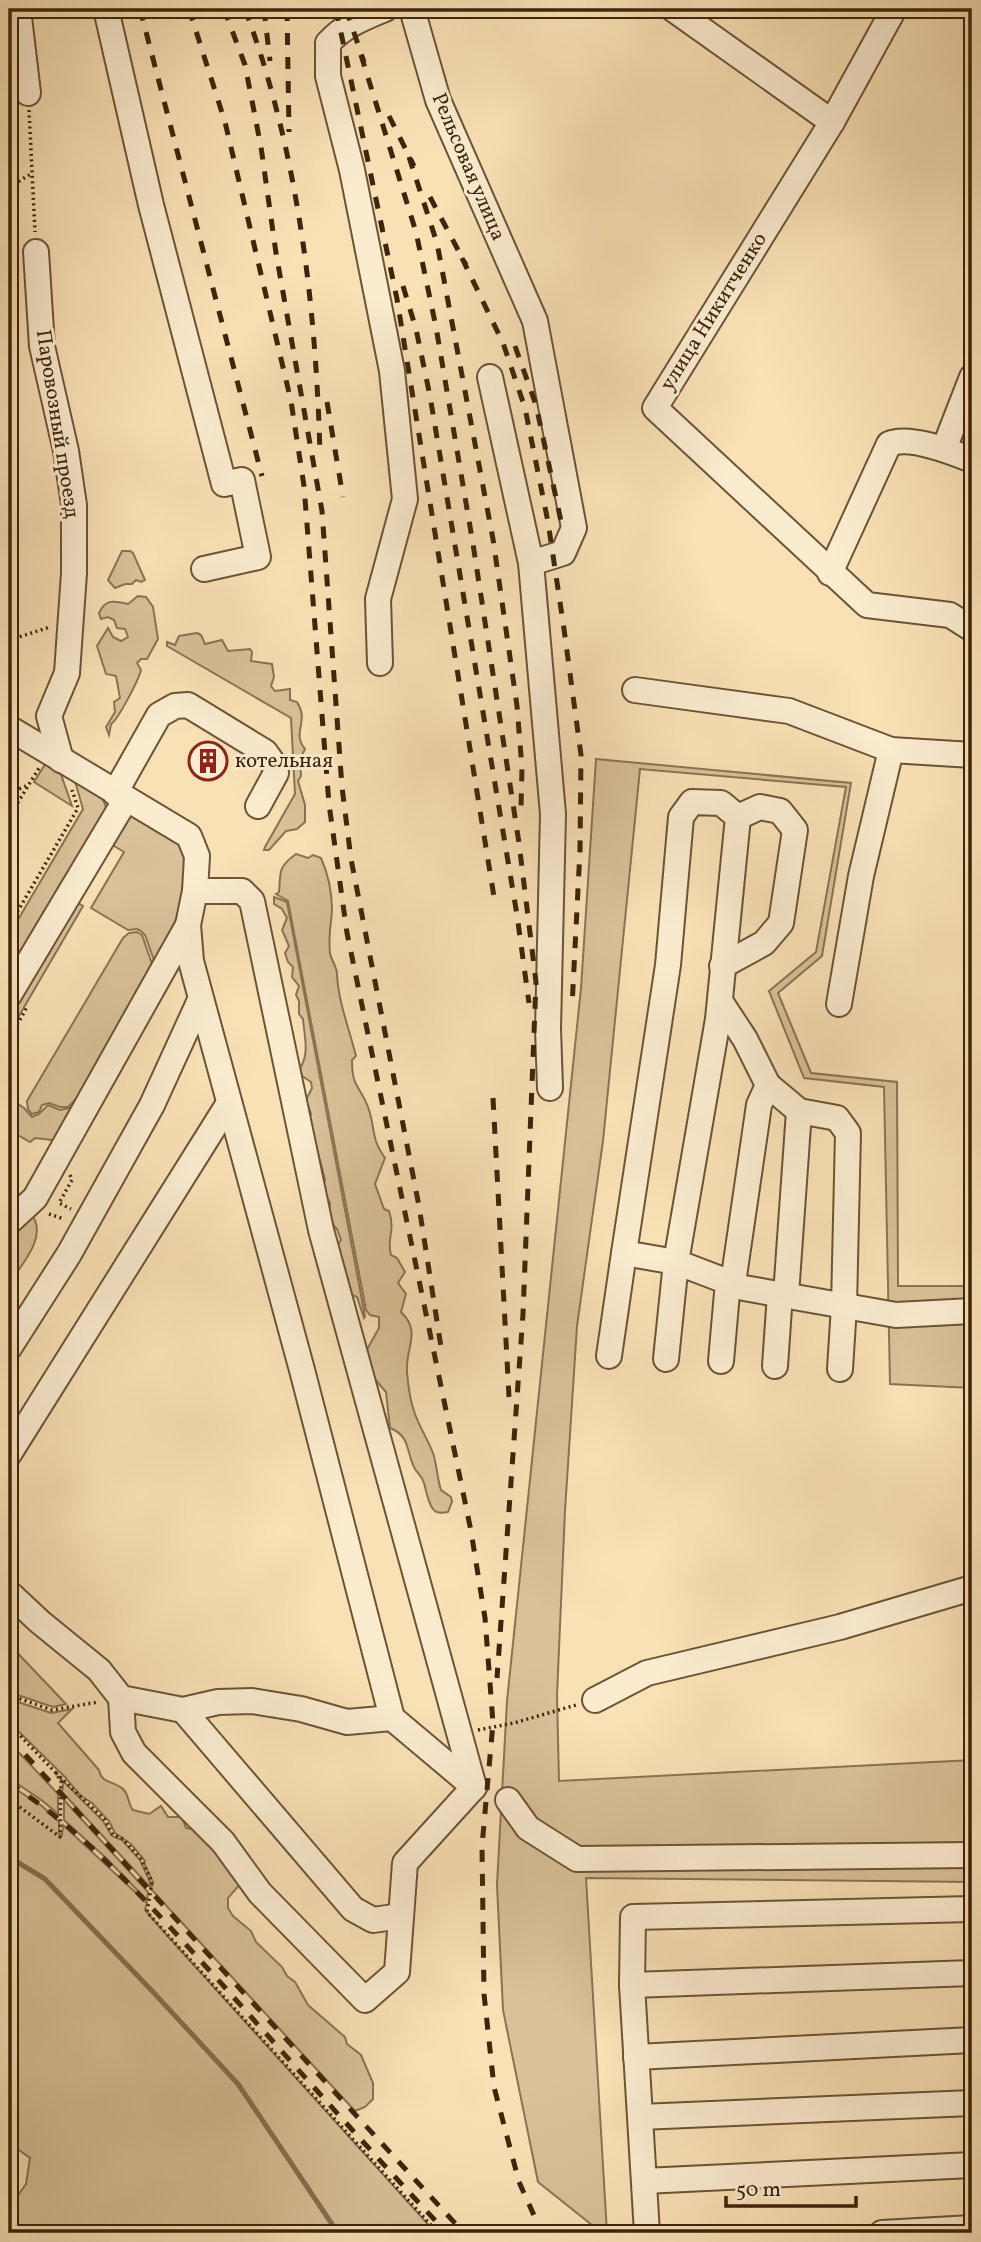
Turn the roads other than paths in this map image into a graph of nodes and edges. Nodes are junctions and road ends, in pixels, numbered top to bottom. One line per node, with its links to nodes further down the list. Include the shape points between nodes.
1 (18, 9): 7 (street)
2 (106, 9): 15 (street, via 150,205 224,484 243,481 258,557)
3 (385, 9): 18 (street, via 351,23 328,43 328,76 352,170 392,371 405,499 378,599)
4 (412, 9): 14 (street, Рельсовая улица, via 438,100 535,321 574,528 563,554)
5 (673, 9): 8 (street)
6 (894, 9): 8 (street, улица Никитченко)
7 (18, 88)
8 (832, 122): 16 (street, улица Никитченко, via 655,408)
9 (36, 252): 20 (street, Паровозный проезд, via 41,346 74,505 67,673)
10 (490, 377): 14 (street)
11 (972, 377): 12 (street)
12 (944, 449): 13 (street); 16 (street, via 897,440 889,444)
13 (972, 460)
14 (531, 563): 36 (street, via 553,814)
15 (204, 569)
16 (831, 573): 17 (street, via 867,605 950,615)
17 (972, 629)
18 (380, 663)
19 (635, 690): 22 (street, via 789,711)
20 (49, 716): 21 (street); 24 (street)
21 (13, 730): 24 (street)
22 (891, 750): 23 (street); 34 (street)
23 (972, 755)
24 (55, 756): 25 (street)
25 (121, 796): 26 (street, via 159,715 188,705 269,756 276,773); 28 (street, via 189,836 197,856); 31 (street)
26 (258, 806)
27 (738, 817): 30 (street); 30 (street, via 760,807 780,811 795,830 781,923 764,943); 40 (street, via 721,803 692,802 681,817 668,965)
28 (195, 891): 29 (street); 59 (street, via 242,891 253,901 321,1230)
29 (188, 926): 32 (street); 39 (street, via 35,1198)
30 (722, 967): 33 (street)
31 (9, 995)
32 (200, 1000): 37 (street); 46 (street, via 152,1105 69,1254)
33 (720, 1001): 35 (street, via 746,1039); 41 (street)
34 (839, 1004)
35 (768, 1085): 38 (street); 42 (street, via 758,1105)
36 (550, 1088)
37 (229, 1103): 52 (street); 58 (street)
38 (799, 1111): 43 (street); 44 (street, via 837,1118 848,1133)
39 (9, 1222)
40 (624, 1253): 41 (street); 47 (street)
41 (677, 1262): 42 (street); 48 (street)
42 (733, 1283): 43 (street); 49 (street, via 727,1293)
43 (783, 1295): 44 (street); 50 (street)
44 (844, 1306): 45 (street, via 895,1315); 51 (street)
45 (972, 1311)
46 (9, 1348)
47 (609, 1356)
48 (666, 1359)
49 (721, 1361)
50 (775, 1366)
51 (840, 1369)
52 (9, 1454)
53 (972, 1588): 56 (street, via 840,1627 647,1673)
54 (9, 1593): 55 (street, via 99,1670)
55 (121, 1698): 57 (street); 63 (street, via 123,1732 134,1753 222,1842 260,1893 365,2000 397,1972)
56 (595, 1700)
57 (183, 1710): 58 (street, via 252,1701 347,1722); 63 (street, via 352,1909 373,1920)
58 (392, 1718): 59 (street)
59 (474, 1787): 63 (street, via 405,1863)
60 (508, 1801): 61 (street, via 528,1828 576,1859)
61 (972, 1855)
62 (972, 1909): 65 (street, via 633,1917)
63 (401, 1916)
64 (972, 1973): 65 (street)
65 (632, 1985): 67 (street)
66 (972, 2040): 67 (street)
67 (636, 2057): 69 (street)
68 (972, 2103): 69 (street)
69 (640, 2117): 71 (street)
70 (972, 2165): 71 (street)
71 (644, 2181): 73 (street)
72 (972, 2228): 74 (street)
73 (647, 2233)
74 (882, 2233)

